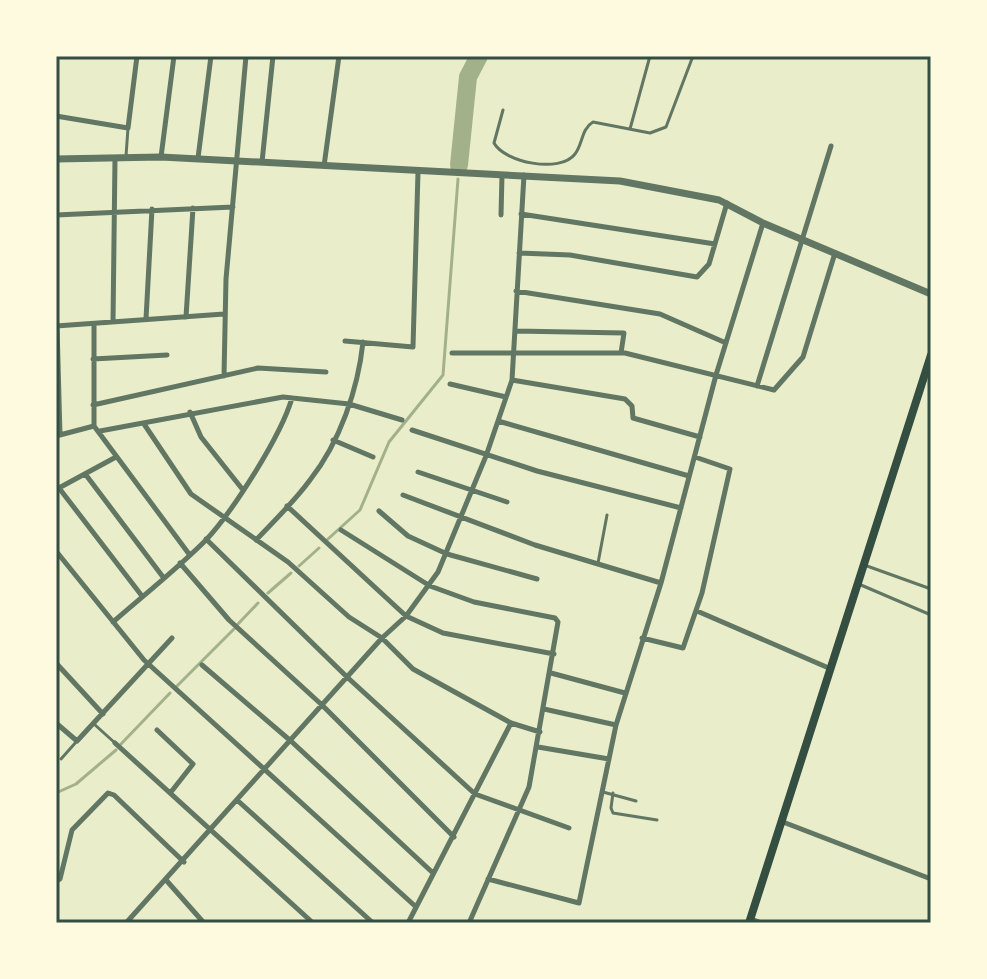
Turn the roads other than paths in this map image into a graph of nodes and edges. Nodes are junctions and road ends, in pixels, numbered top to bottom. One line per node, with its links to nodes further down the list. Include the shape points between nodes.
1 (137, 56): 11 (street)
2 (174, 56): 14 (street)
3 (211, 56): 17 (street)
4 (246, 56): 19 (street)
5 (273, 56): 20 (street)
6 (339, 56): 21 (street)
7 (650, 56): 12 (lane)
8 (693, 56): 12 (lane, via 666,127 650,133)
9 (503, 110): 12 (lane, via 494,143 498,151 537,162 562,163 574,156 593,122)
10 (56, 116): 11 (street)
11 (128, 128): 16 (lane)
12 (630, 129)
13 (831, 146): 34 (street)
14 (161, 157): 16 (street); 17 (street)
15 (115, 158): 16 (street); 18 (street); 29 (street)
16 (126, 158)
17 (198, 158): 19 (street)
18 (56, 159)
19 (237, 160): 20 (street); 26 (street)
20 (262, 162): 21 (street)
21 (324, 167): 22 (street)
22 (418, 172): 23 (street); 48 (street, via 413,347)
23 (502, 174): 24 (street); 32 (street)
24 (524, 175): 25 (street, via 620,181); 30 (street)
25 (727, 203): 33 (street); 35 (street)
26 (233, 207): 27 (street); 40 (street)
27 (193, 208): 28 (street); 41 (street)
28 (152, 209): 29 (street); 42 (street)
29 (114, 212): 31 (street); 43 (street)
30 (521, 214): 35 (street); 36 (street)
31 (56, 215)
32 (501, 215)
33 (763, 223): 34 (street); 49 (street)
34 (802, 240): 37 (street); 61 (street)
35 (715, 244): 36 (street, via 709,264 697,277 570,255)
36 (519, 253): 38 (street)
37 (835, 253): 39 (street); 61 (street, via 803,357 777,389)
38 (516, 291): 46 (street); 49 (street, via 660,314)
39 (931, 294)
40 (224, 314): 41 (street); 58 (street)
41 (186, 317): 42 (street)
42 (146, 320): 43 (street)
43 (113, 322): 44 (street)
44 (94, 324): 45 (street); 55 (street)
45 (57, 326): 72 (street)
46 (515, 331): 50 (street); 52 (street, via 624,333)
47 (345, 341): 48 (street)
48 (363, 342): 64 (street)
49 (726, 343): 57 (street)
50 (516, 352): 51 (street); 52 (street); 59 (street)
51 (452, 353)
52 (621, 353): 57 (street)
53 (167, 355): 55 (street)
54 (931, 356): 101 (main road)
55 (93, 359): 65 (street)
56 (326, 372): 58 (street, via 270,367)
57 (716, 375): 61 (street); 73 (street)
58 (224, 376): 65 (street)
59 (512, 380): 62 (street); 73 (street, via 625,399 633,418)
60 (450, 384): 62 (street)
61 (757, 386)
62 (506, 397): 68 (street)
63 (292, 398): 64 (street); 66 (street); 83 (street)
64 (349, 404): 67 (street); 74 (street)
65 (93, 405): 70 (street)
66 (190, 412): 69 (street); 83 (street, via 201,437)
67 (402, 420)
68 (498, 421): 75 (street); 81 (street)
69 (144, 424): 70 (street); 91 (street, via 191,494)
70 (97, 428): 72 (street); 76 (street)
71 (412, 430): 75 (street)
72 (58, 436)
73 (700, 437): 78 (street)
74 (333, 440): 77 (street); 87 (street, via 314,475)
75 (486, 456): 84 (street); 88 (street)
76 (116, 457): 80 (street); 97 (street)
77 (373, 457)
78 (695, 457): 81 (street); 109 (street, via 730,469)
79 (418, 472): 84 (street)
80 (86, 475): 82 (street); 102 (street)
81 (690, 476): 88 (street)
82 (57, 489): 108 (street)
83 (243, 490): 91 (street)
84 (471, 492): 86 (street); 92 (street)
85 (403, 495): 92 (street)
86 (507, 502)
87 (287, 506): 95 (street); 111 (street)
88 (681, 508): 104 (street)
89 (379, 511): 98 (street, via 408,536)
90 (607, 515): 100 (lane)
91 (224, 518): 94 (street); 95 (street)
92 (462, 518): 98 (street); 100 (street)
93 (341, 530): 106 (street)
94 (206, 539): 97 (street); 122 (street)
95 (256, 540): 114 (street)
96 (56, 551): 112 (street)
97 (189, 554): 99 (street)
98 (447, 554): 103 (street); 106 (street)
99 (180, 563): 102 (street); 124 (street, via 229,620)
100 (598, 563): 104 (street)
101 (864, 565): 105 (main road); 107 (lane)
102 (163, 577): 108 (street)
103 (537, 579)
104 (661, 583): 115 (street)
105 (859, 584): 110 (lane); 120 (main road)
106 (430, 586): 111 (street); 116 (street, via 474,602 557,620)
107 (931, 589)
108 (142, 596): 112 (street)
109 (697, 611): 115 (street, via 683,648); 120 (street)
110 (931, 615)
111 (406, 616): 114 (street); 116 (street, via 443,633)
112 (113, 622): 118 (street)
113 (172, 638): 118 (street)
114 (382, 638): 122 (street); 128 (street, via 423,677)
115 (642, 638): 123 (street)
116 (554, 654): 121 (street)
117 (56, 663): 126 (street)
118 (148, 663): 126 (street); 139 (street)
119 (202, 665): 134 (street)
120 (831, 669): 148 (main road)
121 (551, 673): 123 (street); 125 (street)
122 (347, 677): 124 (street); 143 (street)
123 (625, 693): 130 (street)
124 (322, 705): 134 (street); 151 (street)
125 (544, 709): 130 (street); 132 (street)
126 (103, 714): 129 (street)
127 (56, 723): 133 (street)
128 (511, 723): 132 (street); 143 (street)
129 (93, 724): 133 (street); 135 (lane)
130 (616, 725): 138 (street)
131 (157, 730): 140 (street, via 193,764)
132 (540, 732): 136 (street)
133 (77, 741): 137 (lane)
134 (292, 742): 139 (street); 153 (street)
135 (115, 743): 140 (street)
136 (538, 747): 138 (street); 146 (street)
137 (61, 759)
138 (609, 759): 141 (street)
139 (266, 771): 144 (street); 158 (street)
140 (171, 792): 149 (street)
141 (603, 792): 142 (lane); 154 (street, via 579,903)
142 (613, 793): 145 (lane); 147 (lane, via 613,813)
143 (475, 794): 146 (street); 151 (street)
144 (237, 800): 149 (street); 165 (street)
145 (636, 801)
146 (521, 811): 150 (street); 154 (street)
147 (657, 820)
148 (783, 822): 155 (street); 160 (main road)
149 (212, 828): 152 (street); 164 (street)
150 (569, 828)
151 (454, 837): 153 (street)
152 (184, 862): 156 (street); 157 (street, via 108,793 72,830)
153 (433, 873): 158 (street)
154 (488, 879): 167 (street)
155 (931, 879)
156 (166, 880): 159 (street); 161 (street)
157 (56, 881)
158 (415, 906): 166 (street)
159 (197, 916): 162 (lane); 163 (street)
160 (750, 920): 168 (lane)
161 (126, 923)
162 (190, 923)
163 (204, 923)
164 (313, 923)
165 (373, 923)
166 (408, 923)
167 (469, 923)
168 (764, 923)

